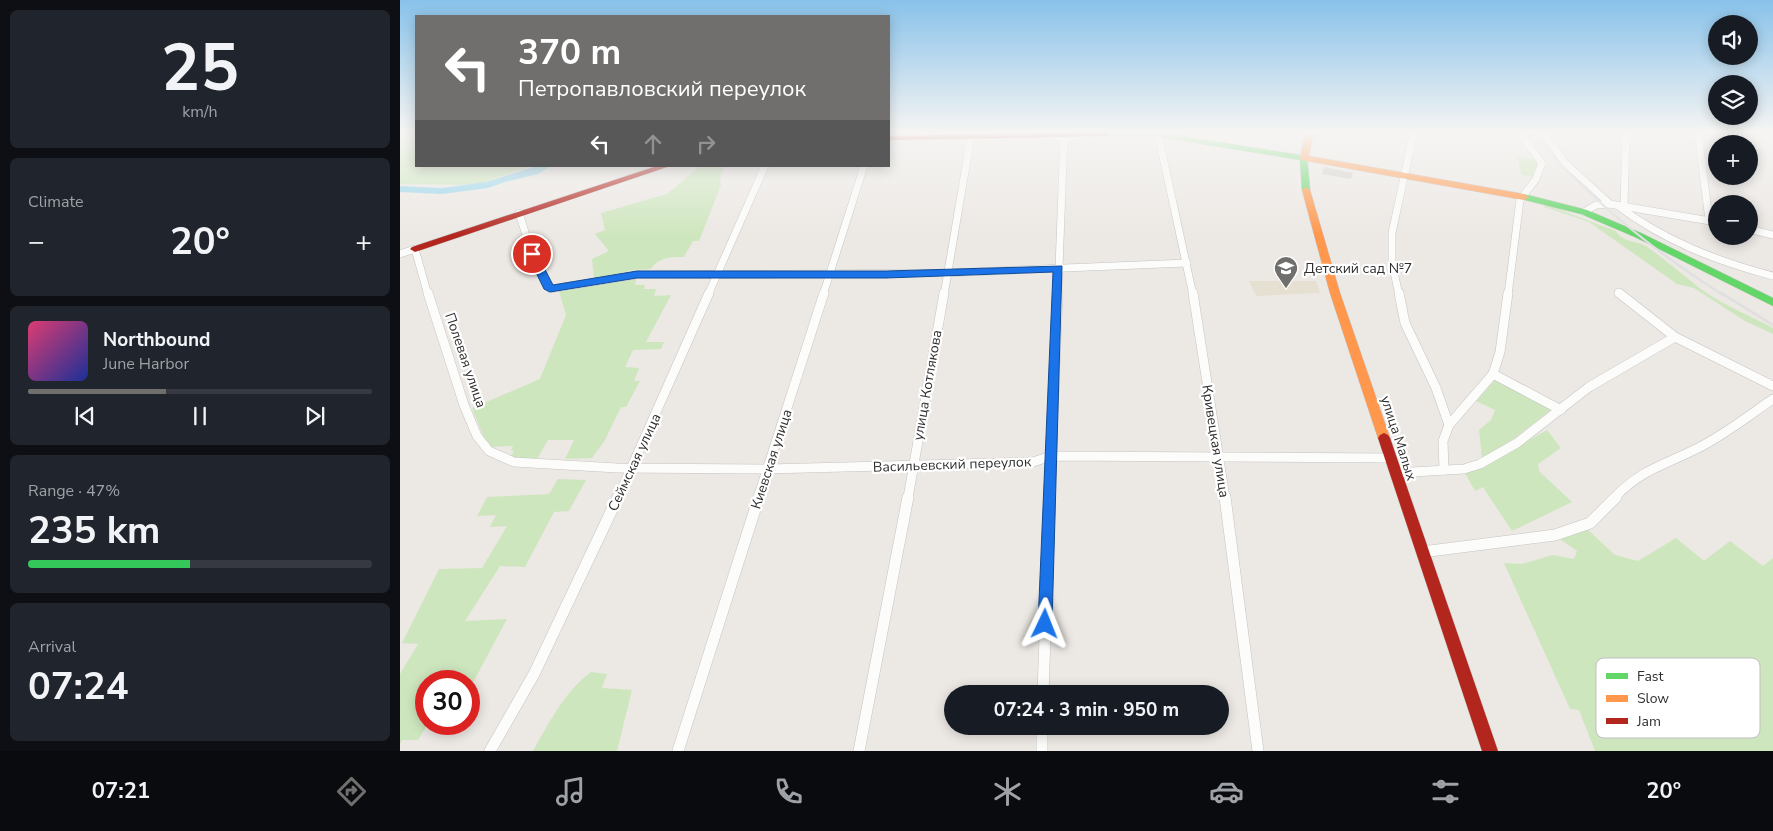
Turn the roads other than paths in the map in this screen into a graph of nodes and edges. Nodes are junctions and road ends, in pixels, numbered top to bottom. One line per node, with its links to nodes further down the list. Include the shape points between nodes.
1 (966, 166): 28 (street, улица Котлякова)
2 (1060, 166): 26 (street)
3 (1165, 166): 25 (street, Кривецкая улица)
4 (1304, 166): 41 (street, улица Малых, via 1305,186 1313,219)
5 (1349, 166): 14 (street)
6 (1407, 166): 14 (street)
7 (1541, 166): 16 (street, via 1538,180)
8 (1569, 166): 17 (street)
9 (1622, 166): 17 (street)
10 (1704, 166): 15 (street)
11 (663, 167): 19 (street)
12 (765, 167): 29 (street, Сеймская улица)
13 (864, 167): 27 (street, Киевская улица)
14 (1405, 176): 16 (street); 38 (street, via 1392,233 1392,263 1405,323 1436,388)
15 (1709, 195)
16 (1521, 196): 18 (street); 34 (street, via 1500,352)
17 (1617, 206): 18 (street, via 1596,205); 20 (street); 30 (street, via 1699,254 1726,265)
18 (1584, 212): 32 (street)
19 (519, 213): 23 (street); 29 (street, via 532,254 550,289 622,276)
20 (1708, 220)
21 (1758, 231): 22 (street)
22 (1773, 235)
23 (415, 249): 24 (street); 42 (street, Полевая улица, via 436,323 477,436 489,451)
24 (400, 254)
25 (1187, 263): 26 (street); 40 (street, Кривецкая улица)
26 (1058, 268): 28 (street); 39 (street)
27 (831, 273): 28 (street); 29 (street); 45 (street, Киевская улица)
28 (946, 273): 43 (street, улица Котлякова)
29 (719, 275): 44 (street, Сеймская улица)
30 (1773, 276)
31 (1619, 293): 33 (street)
32 (1773, 302)
33 (1674, 338): 35 (street); 37 (street, via 1589,387)
34 (1493, 374): 37 (street); 38 (street)
35 (1773, 386)
36 (1773, 399): 48 (street, via 1696,449 1650,469 1627,485 1590,523 1575,530)
37 (1561, 410): 46 (street, via 1518,443 1480,464)
38 (1449, 425): 46 (street, via 1443,441)
39 (1051, 456): 40 (street, Васильевский переулок); 43 (street, Васильевский переулок, via 1033,462); 49 (street)
40 (1219, 458): 41 (street, Васильевский переулок); 55 (street, Кривецкая улица)
41 (1390, 458): 47 (street, улица Малых)
42 (514, 462): 44 (street, Васильевский переулок)
43 (914, 465): 45 (street, Васильевский переулок); 53 (street, улица Котлякова)
44 (632, 468): 45 (street, Васильевский переулок); 51 (street, Сеймская улица, via 534,674)
45 (768, 469): 52 (street, Киевская улица)
46 (1444, 470): 47 (street)
47 (1395, 473): 48 (street, улица Малых)
48 (1422, 552): 56 (street, улица Малых)
49 (1043, 685)
50 (1042, 735): 54 (street)
51 (490, 751)
52 (678, 751)
53 (859, 751)
54 (1042, 751)
55 (1258, 751)
56 (1490, 751)

